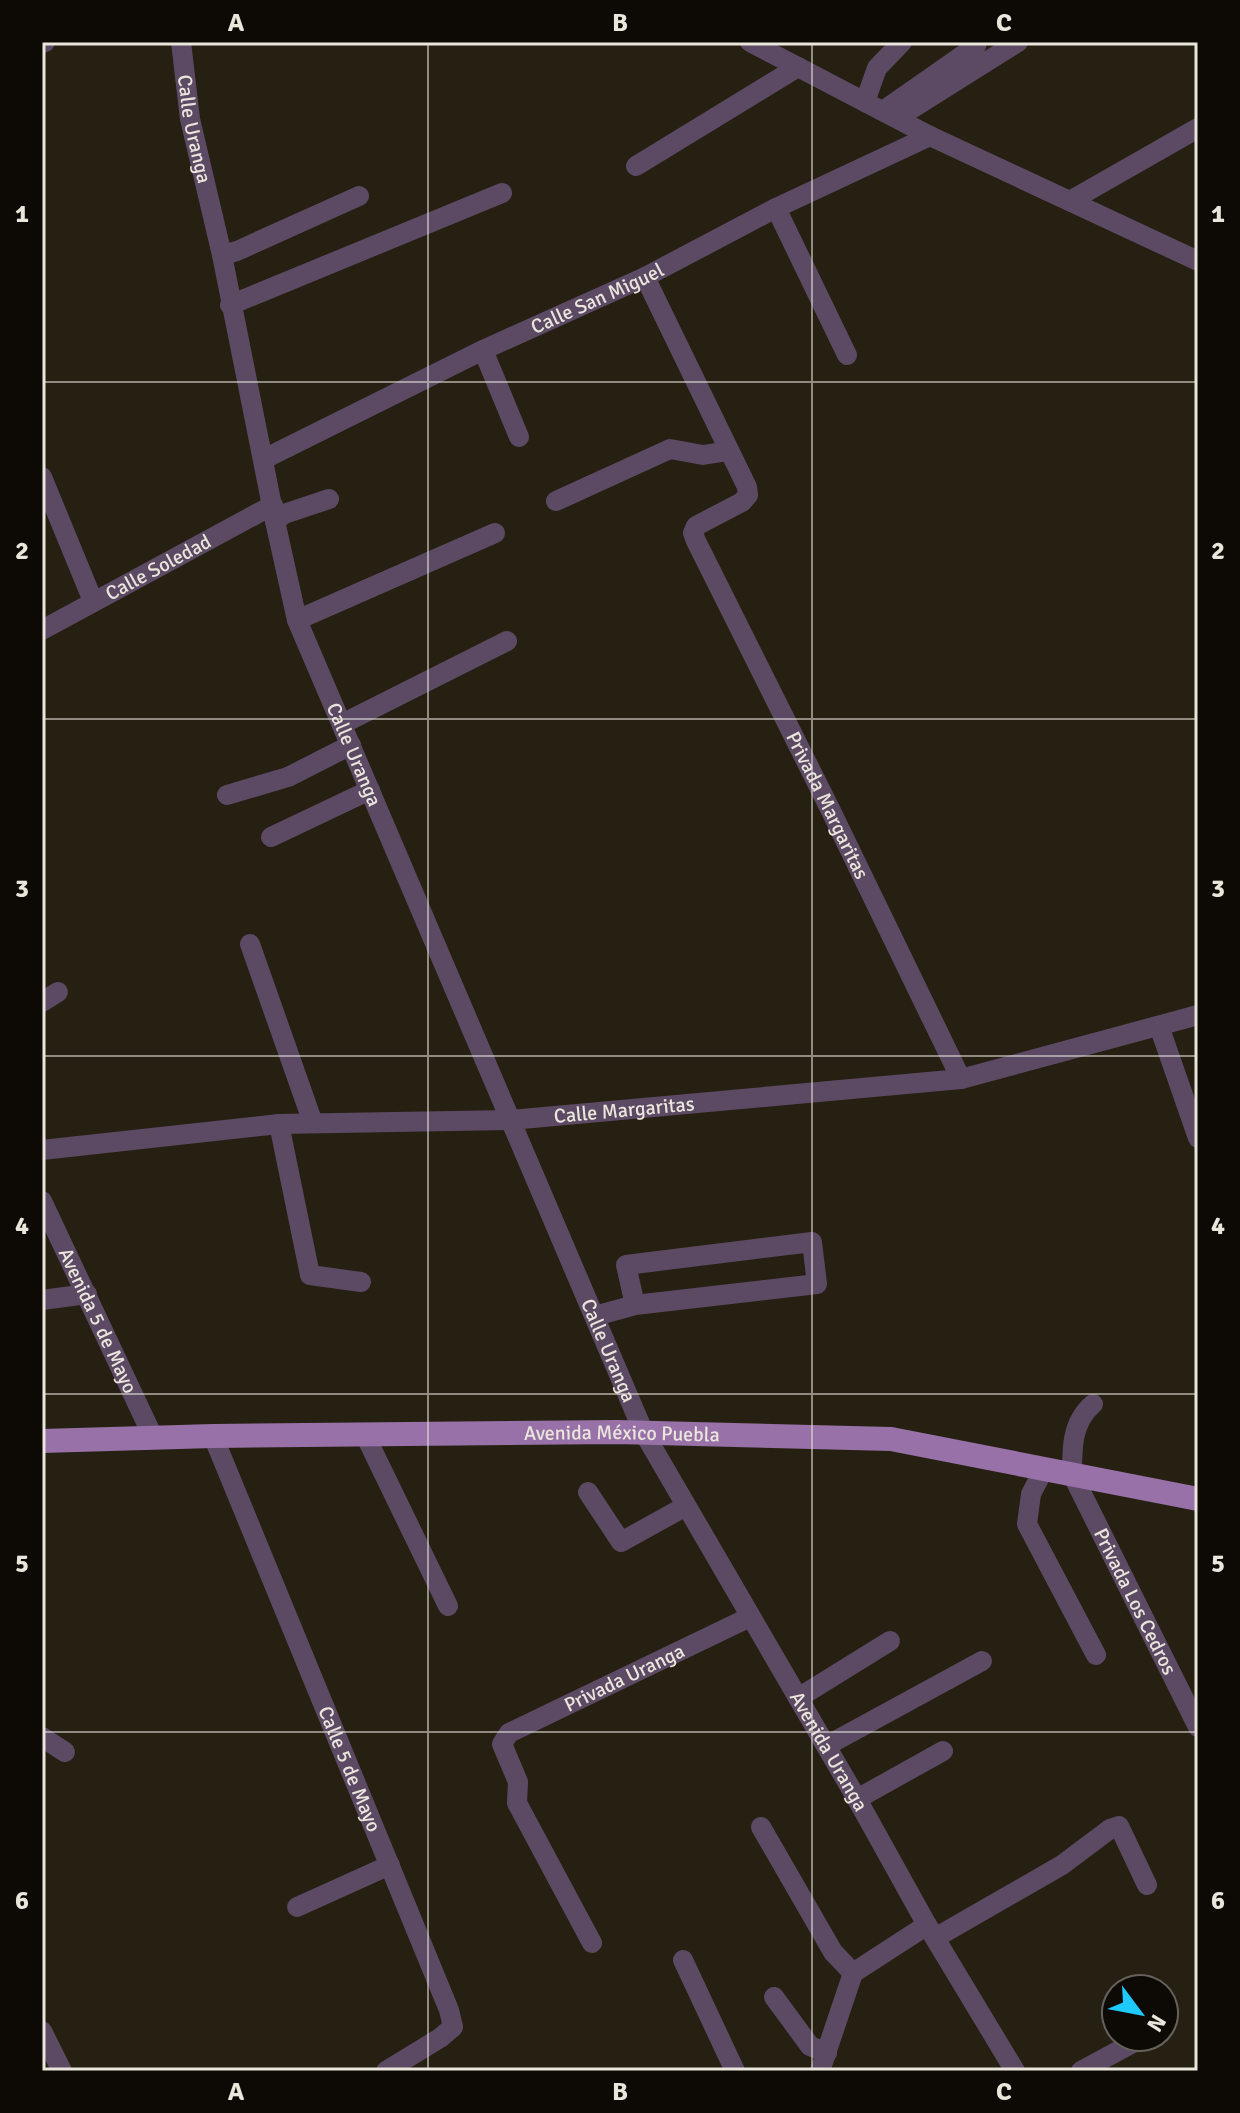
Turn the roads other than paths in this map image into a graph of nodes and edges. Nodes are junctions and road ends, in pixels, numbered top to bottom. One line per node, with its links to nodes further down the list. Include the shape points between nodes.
1 (181, 42): 15 (street, Calle Uranga, via 190,119)
2 (750, 42): 6 (street)
3 (902, 42): 7 (street, via 877,68)
4 (977, 42): 7 (street)
5 (1018, 42): 7 (street)
6 (798, 67): 7 (street); 10 (street)
7 (881, 110): 9 (street)
8 (1198, 128): 13 (street)
9 (930, 136): 13 (street); 14 (street, Calle San Miguel)
10 (636, 166)
11 (502, 193): 18 (street)
12 (359, 196): 15 (street)
13 (1070, 201): 16 (street)
14 (776, 208): 17 (street, Calle San Miguel); 20 (street)
15 (222, 255): 18 (street, Calle Uranga)
16 (1198, 261)
17 (645, 277): 19 (street, Calle San Miguel); 22 (street)
18 (230, 305): 23 (street, Calle Uranga)
19 (483, 350): 21 (street); 23 (street, Calle San Miguel)
20 (847, 355)
21 (519, 437)
22 (728, 451): 26 (street, via 703,455 670,449); 41 (street, Privada Margaritas, via 748,495 696,526 693,533)
23 (264, 459): 27 (street, Calle Uranga)
24 (42, 477): 29 (street)
25 (329, 499): 27 (street, Calle Soledad)
26 (556, 501)
27 (274, 513): 29 (street, Calle Soledad); 30 (street, Calle Uranga)
28 (495, 533): 30 (street)
29 (93, 601): 31 (street, Calle Soledad)
30 (297, 620): 33 (street, Calle Uranga)
31 (42, 630)
32 (507, 641): 33 (street)
33 (342, 724): 34 (street, Calle Uranga)
34 (351, 745): 35 (street, Calle Uranga); 36 (street, via 288,777)
35 (370, 790): 37 (street); 42 (street, Calle Uranga)
36 (227, 795)
37 (271, 837)
38 (250, 944): 43 (street)
39 (1198, 1015): 40 (street, Calle Margaritas)
40 (1159, 1026): 41 (street, Calle Margaritas); 45 (street)
41 (961, 1079): 42 (street, Calle Margaritas)
42 (511, 1120): 43 (street, Calle Margaritas); 52 (street, Calle Uranga)
43 (313, 1123): 44 (street, Calle Margaritas)
44 (279, 1124): 46 (street, Calle Margaritas); 48 (street, via 310,1275)
45 (1198, 1138)
46 (42, 1150)
47 (42, 1201): 49 (street, Avenida 5 de Mayo)
48 (361, 1282)
49 (87, 1294): 50 (street); 57 (street, Avenida 5 de Mayo)
50 (42, 1300)
51 (635, 1305): 51 (street, via 626,1265 812,1242 817,1284); 52 (street)
52 (595, 1316): 54 (street, Calle Uranga)
53 (1093, 1404): 60 (street, via 1082,1414 1074,1436)
54 (644, 1433): 55 (main road, Avenida México Puebla); 59 (main road, Avenida México Puebla, via 891,1439); 63 (street, Avenida Uranga)
55 (365, 1435): 56 (main road, Avenida México Puebla); 64 (street)
56 (213, 1436): 57 (main road, Avenida México Puebla); 77 (street, Calle 5 de Mayo)
57 (154, 1439): 58 (main road, Avenida México Puebla)
58 (42, 1441)
59 (1044, 1469): 60 (main road, Avenida México Puebla); 67 (street, via 1031,1494 1027,1524)
60 (1072, 1474): 62 (main road, Avenida México Puebla); 70 (street, Privada Los Cedros)
61 (588, 1492): 63 (street, via 621,1542)
62 (1198, 1499)
63 (686, 1506): 65 (street, Avenida Uranga)
64 (448, 1606)
65 (750, 1617): 69 (street, Avenida Uranga); 81 (street, Privada Uranga, via 509,1733 502,1744 518,1782 517,1803)
66 (890, 1641): 69 (street)
67 (1096, 1655)
68 (982, 1661): 72 (street)
69 (798, 1698): 72 (street, Avenida Uranga)
70 (1198, 1727)
71 (42, 1737): 74 (street)
72 (826, 1746): 75 (street, Avenida Uranga)
73 (943, 1751): 75 (street)
74 (65, 1752)
75 (857, 1799): 80 (street, Avenida Uranga)
76 (761, 1827): 83 (street, via 833,1952)
77 (390, 1865): 79 (street); 89 (street, Calle 5 de Mayo, via 453,2027)
78 (1147, 1885): 80 (street, via 1119,1826 1062,1865)
79 (297, 1907)
80 (931, 1931): 83 (street); 91 (street, Avenida Uranga)
81 (592, 1943)
82 (683, 1960): 90 (street)
83 (853, 1973): 87 (street)
84 (774, 1997): 87 (street)
85 (42, 2031): 88 (street)
86 (1114, 2053): 92 (street)
87 (824, 2062)
88 (62, 2071)
89 (386, 2071)
90 (735, 2071)
91 (1015, 2071)
92 (1081, 2071)

